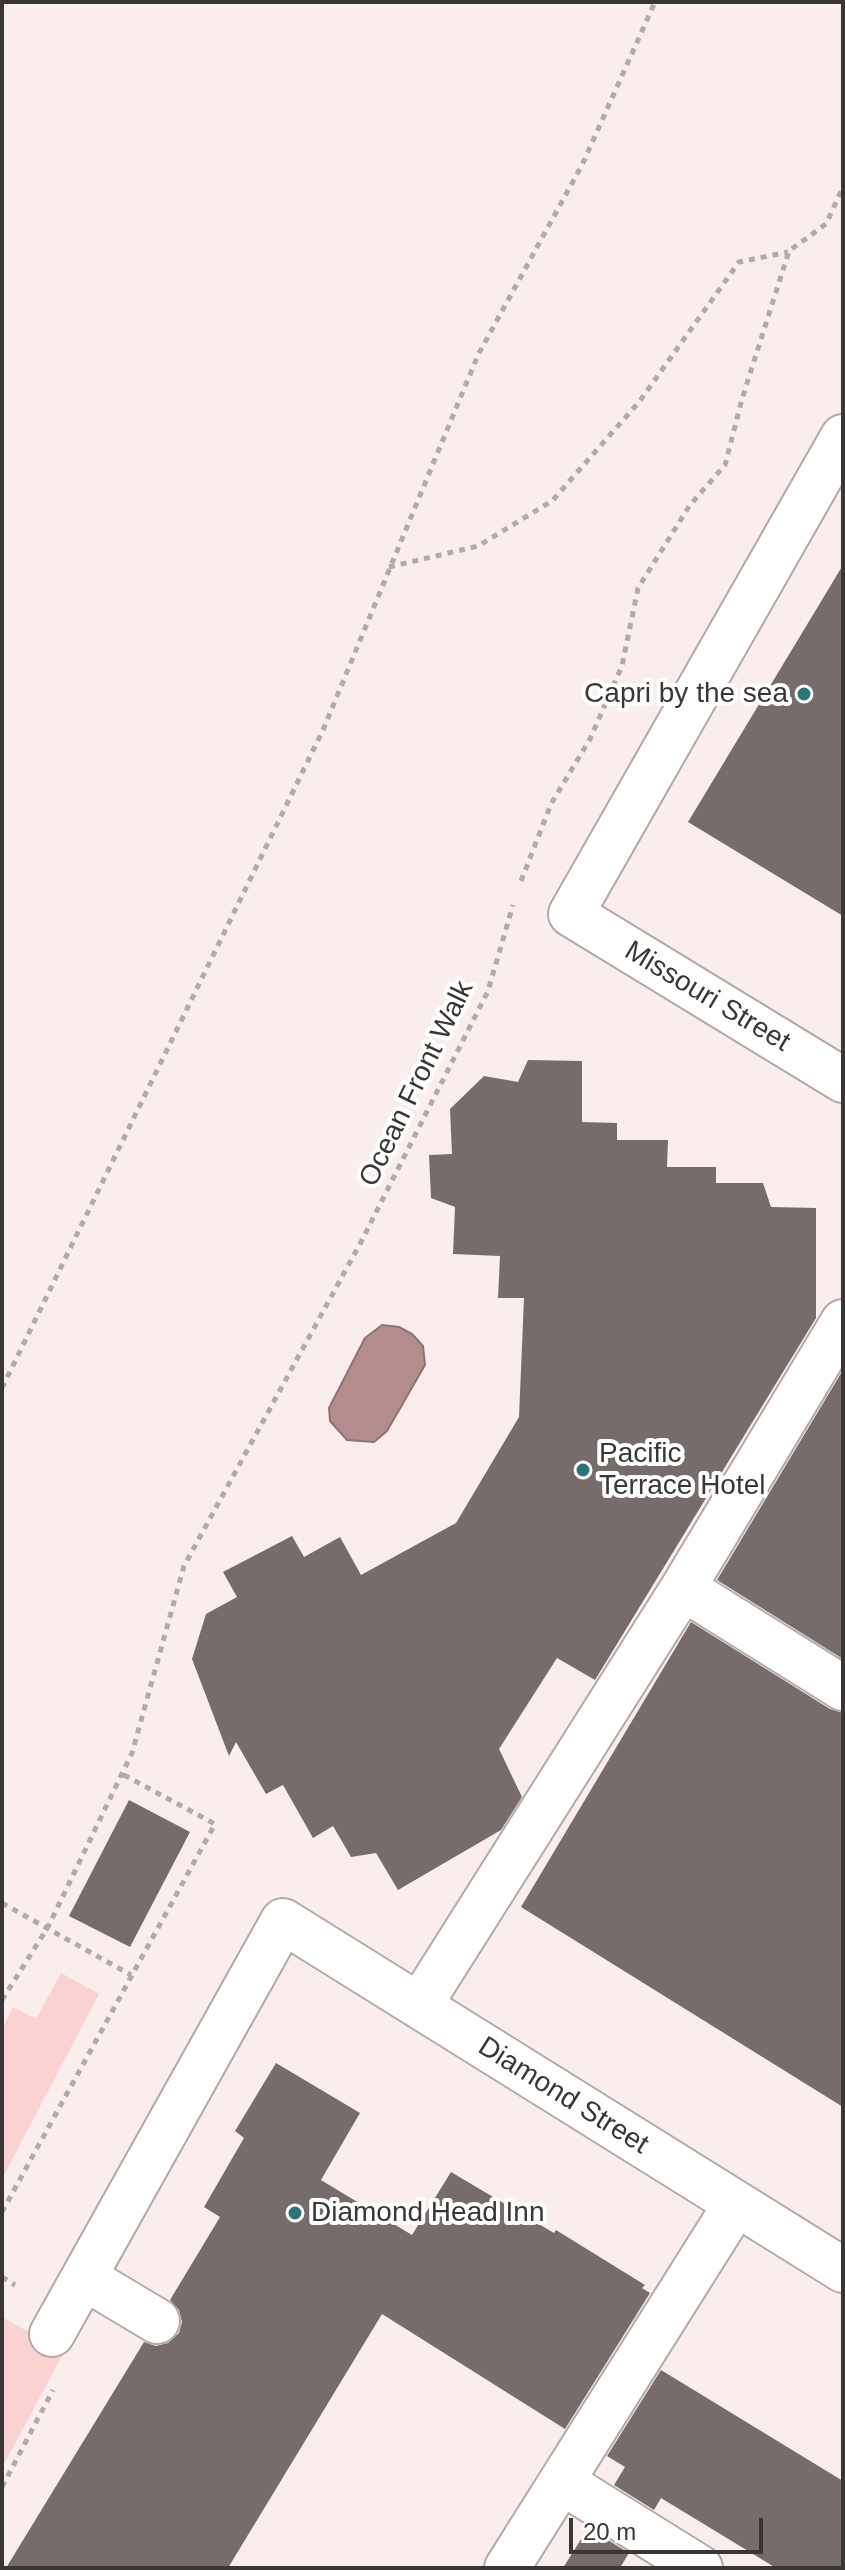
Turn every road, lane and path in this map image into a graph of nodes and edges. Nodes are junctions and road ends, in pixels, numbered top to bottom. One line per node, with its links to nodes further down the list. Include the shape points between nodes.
1 (655, 2): 5 (path, via 582,165 478,355)
2 (843, 187): 3 (path, via 826,224)
3 (789, 251): 5 (path, via 739,262 639,402 552,501 478,546); 11 (path, Ocean Front Walk, via 725,465 690,505 638,588 622,666 590,739 551,804 517,891 488,991 361,1242 184,1566)
4 (843, 437): 6 (street, Missouri Street, via 571,914)
5 (389, 567): 8 (path, via 323,730)
6 (837, 1064)
7 (843, 1322): 9 (street)
8 (2, 1388)
9 (683, 1588): 10 (street); 16 (street)
10 (843, 1688)
11 (122, 1774): 13 (path, Ocean Front Walk); 14 (path, via 215,1824)
12 (2, 1903): 13 (path)
13 (48, 1927): 14 (path); 15 (path, Ocean Front Walk)
14 (131, 1975): 18 (path)
15 (2, 2000)
16 (419, 2006): 17 (street, Diamond Street); 20 (street, Diamond Street, via 283,1921)
17 (736, 2204): 19 (street, Diamond Street); 23 (street)
18 (2, 2212)
19 (843, 2270)
20 (85, 2278): 21 (street); 22 (street)
21 (157, 2321)
22 (52, 2334)
23 (562, 2482): 24 (street); 25 (street)
24 (507, 2568)
25 (700, 2568)

